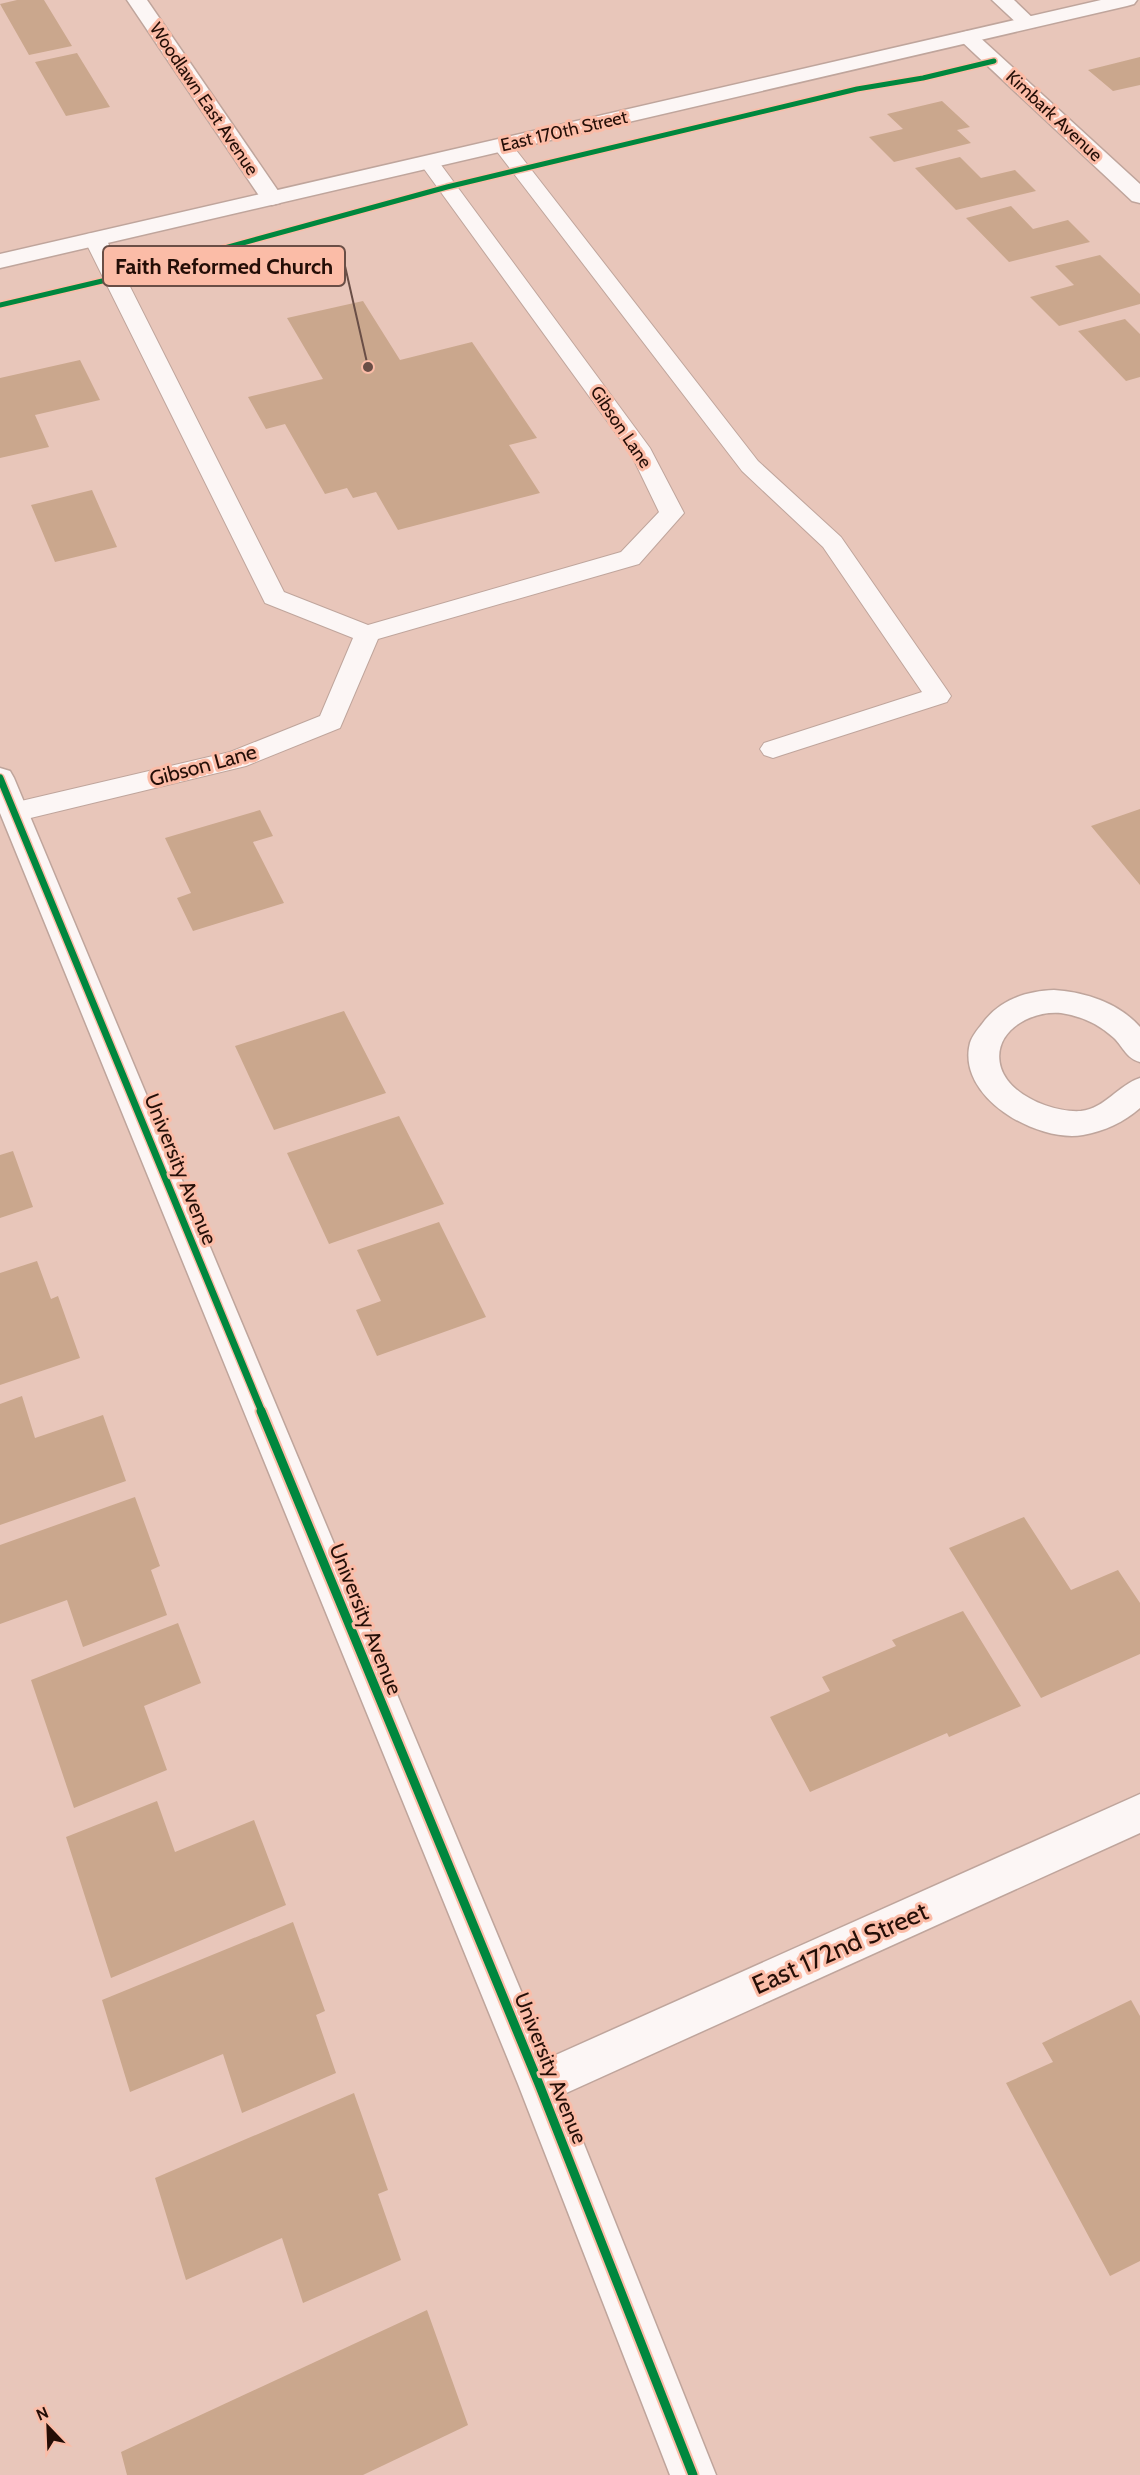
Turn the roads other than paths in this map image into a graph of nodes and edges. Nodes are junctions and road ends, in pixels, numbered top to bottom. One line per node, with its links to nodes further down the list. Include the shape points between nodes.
1 (137, 0): 9 (street, Woodlawn East Avenue)
2 (1002, 0): 4 (street)
3 (1127, 0): 4 (street, East 170th Street)
4 (1028, 23): 5 (street, East 170th Street)
5 (968, 37): 6 (street, East 170th Street); 8 (street, Kimbark Avenue)
6 (502, 145): 7 (street, East 170th Street); 13 (lane, via 750,466 832,542 938,696)
7 (429, 162): 9 (street, East 170th Street); 12 (lane, Gibson Lane, via 642,453 672,513 630,558)
8 (1140, 196)
9 (272, 198): 10 (street, East 170th Street)
10 (95, 239): 11 (street, East 170th Street); 12 (lane, via 274,597)
11 (0, 261)
12 (367, 634): 15 (lane, Gibson Lane, via 331,722 237,760)
13 (772, 749)
14 (0, 778): 15 (street, University Avenue)
15 (14, 812): 19 (street, University Avenue)
16 (1137, 1038): 17 (street, via 1110,1017 1086,1006 1058,1001 1032,1004 1009,1013 992,1028 984,1047 985,1068 996,1088 1013,1104 1060,1123 1086,1123 1109,1116 1128,1105)
17 (1140, 1090)
18 (1140, 1813): 19 (street, East 172nd Street)
19 (539, 2084): 20 (street, University Avenue)
20 (693, 2475)

